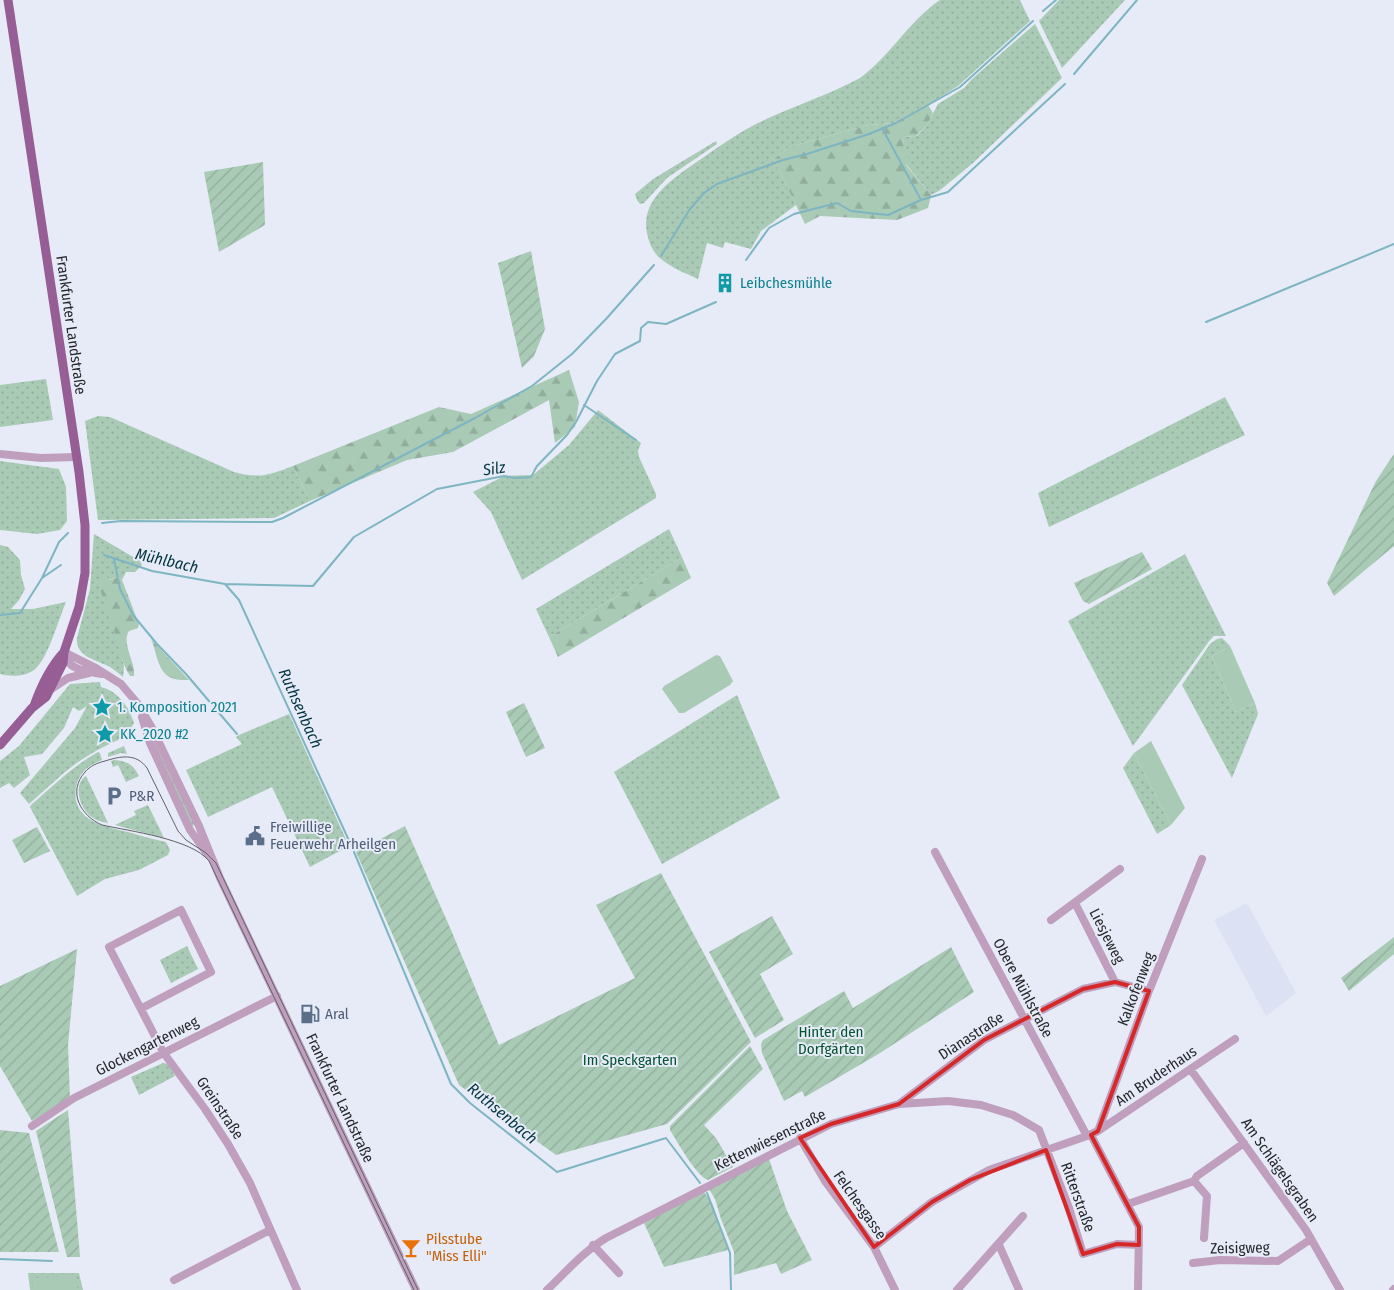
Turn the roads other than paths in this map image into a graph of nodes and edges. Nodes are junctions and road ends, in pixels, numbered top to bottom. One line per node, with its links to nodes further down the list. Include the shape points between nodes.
1 (8, 0): 3 (main road, Frankfurter Landstraße)
2 (0, 454): 3 (street, via 41,458)
3 (77, 456): 4 (main road, Frankfurter Landstraße, via 85,525 85,573 76,619)
4 (64, 652): 5 (street, Frankfurter Landstraße, via 73,667); 6 (street, Frankfurter Landstraße); 7 (main road, via 63,664); 8 (main road)
5 (91, 672): 6 (street, Frankfurter Landstraße); 7 (street, Frankfurter Landstraße, via 68,678)
6 (107, 675): 17 (street, Frankfurter Landstraße, via 131,695 190,830 214,864)
7 (50, 690): 8 (main road)
8 (32, 708): 9 (main road)
9 (0, 745)
10 (935, 852): 19 (street, Obere Mühlstraße)
11 (1202, 859): 16 (street, Kalkofenweg)
12 (1120, 869): 13 (street, Liesjeweg)
13 (1075, 903): 14 (street, Liesjeweg); 15 (street, Liesjeweg)
14 (1051, 920)
15 (1115, 982): 16 (street, Dianastraße); 19 (street, Dianastraße, via 1083,990)
16 (1149, 991): 25 (street, Kalkofenweg)
17 (277, 996): 21 (street, Glockengartenweg); 43 (street, Frankfurter Landstraße)
18 (142, 1008): 18 (street, Greinstraße, via 109,947 181,910 211,972); 21 (street, Greinstraße)
19 (1024, 1018): 23 (street, Dianastraße, via 984,1040); 25 (street, Obere Mühlstraße)
20 (1235, 1039): 22 (street, Am Bruderhaus)
21 (163, 1052): 24 (street, Glockengartenweg, via 74,1098); 32 (street, Greinstraße, via 228,1144 250,1183)
22 (1191, 1070): 25 (street, Am Bruderhaus); 27 (street, Am Schlägelsgraben)
23 (899, 1104): 26 (street, Kettenwiesenstraße, via 831,1124); 28 (street, Kettenwiesenstraße, via 948,1101 981,1105 1013,1115 1038,1130)
24 (32, 1126)
25 (1092, 1134): 28 (street, Am Bruderhaus); 30 (street, Obere Mühlstraße)
26 (800, 1138): 37 (street, Kettenwiesenstraße); 38 (street, Felchesgasse, via 825,1181)
27 (1244, 1143): 29 (street); 34 (street, Am Schlägelsgraben)
28 (1046, 1150): 36 (street, Ritterstraße, via 1084,1254 1117,1244); 38 (street, Am Bruderhaus, via 996,1167 970,1180 932,1202)
29 (1194, 1181): 30 (street); 33 (street, via 1207,1196)
30 (1128, 1204): 36 (street, Obere Mühlstraße, via 1139,1226)
31 (1023, 1216): 35 (street)
32 (270, 1230): 41 (street); 42 (street, Greinstraße)
33 (1204, 1238)
34 (1311, 1240): 39 (street, Zeisigweg, via 1278,1261); 49 (street, Am Schlägelsgraben)
35 (999, 1245): 46 (street); 47 (street)
36 (1140, 1245): 48 (street, Obere Mühlstraße)
37 (593, 1246): 40 (street); 44 (street, Kettenwiesenstraße)
38 (874, 1247): 45 (street, Felchesgasse)
39 (1193, 1263)
40 (619, 1273)
41 (174, 1280)
42 (297, 1290)
43 (416, 1290)
44 (547, 1290)
45 (895, 1290)
46 (957, 1290)
47 (1019, 1290)
48 (1138, 1290)
49 (1340, 1290)

